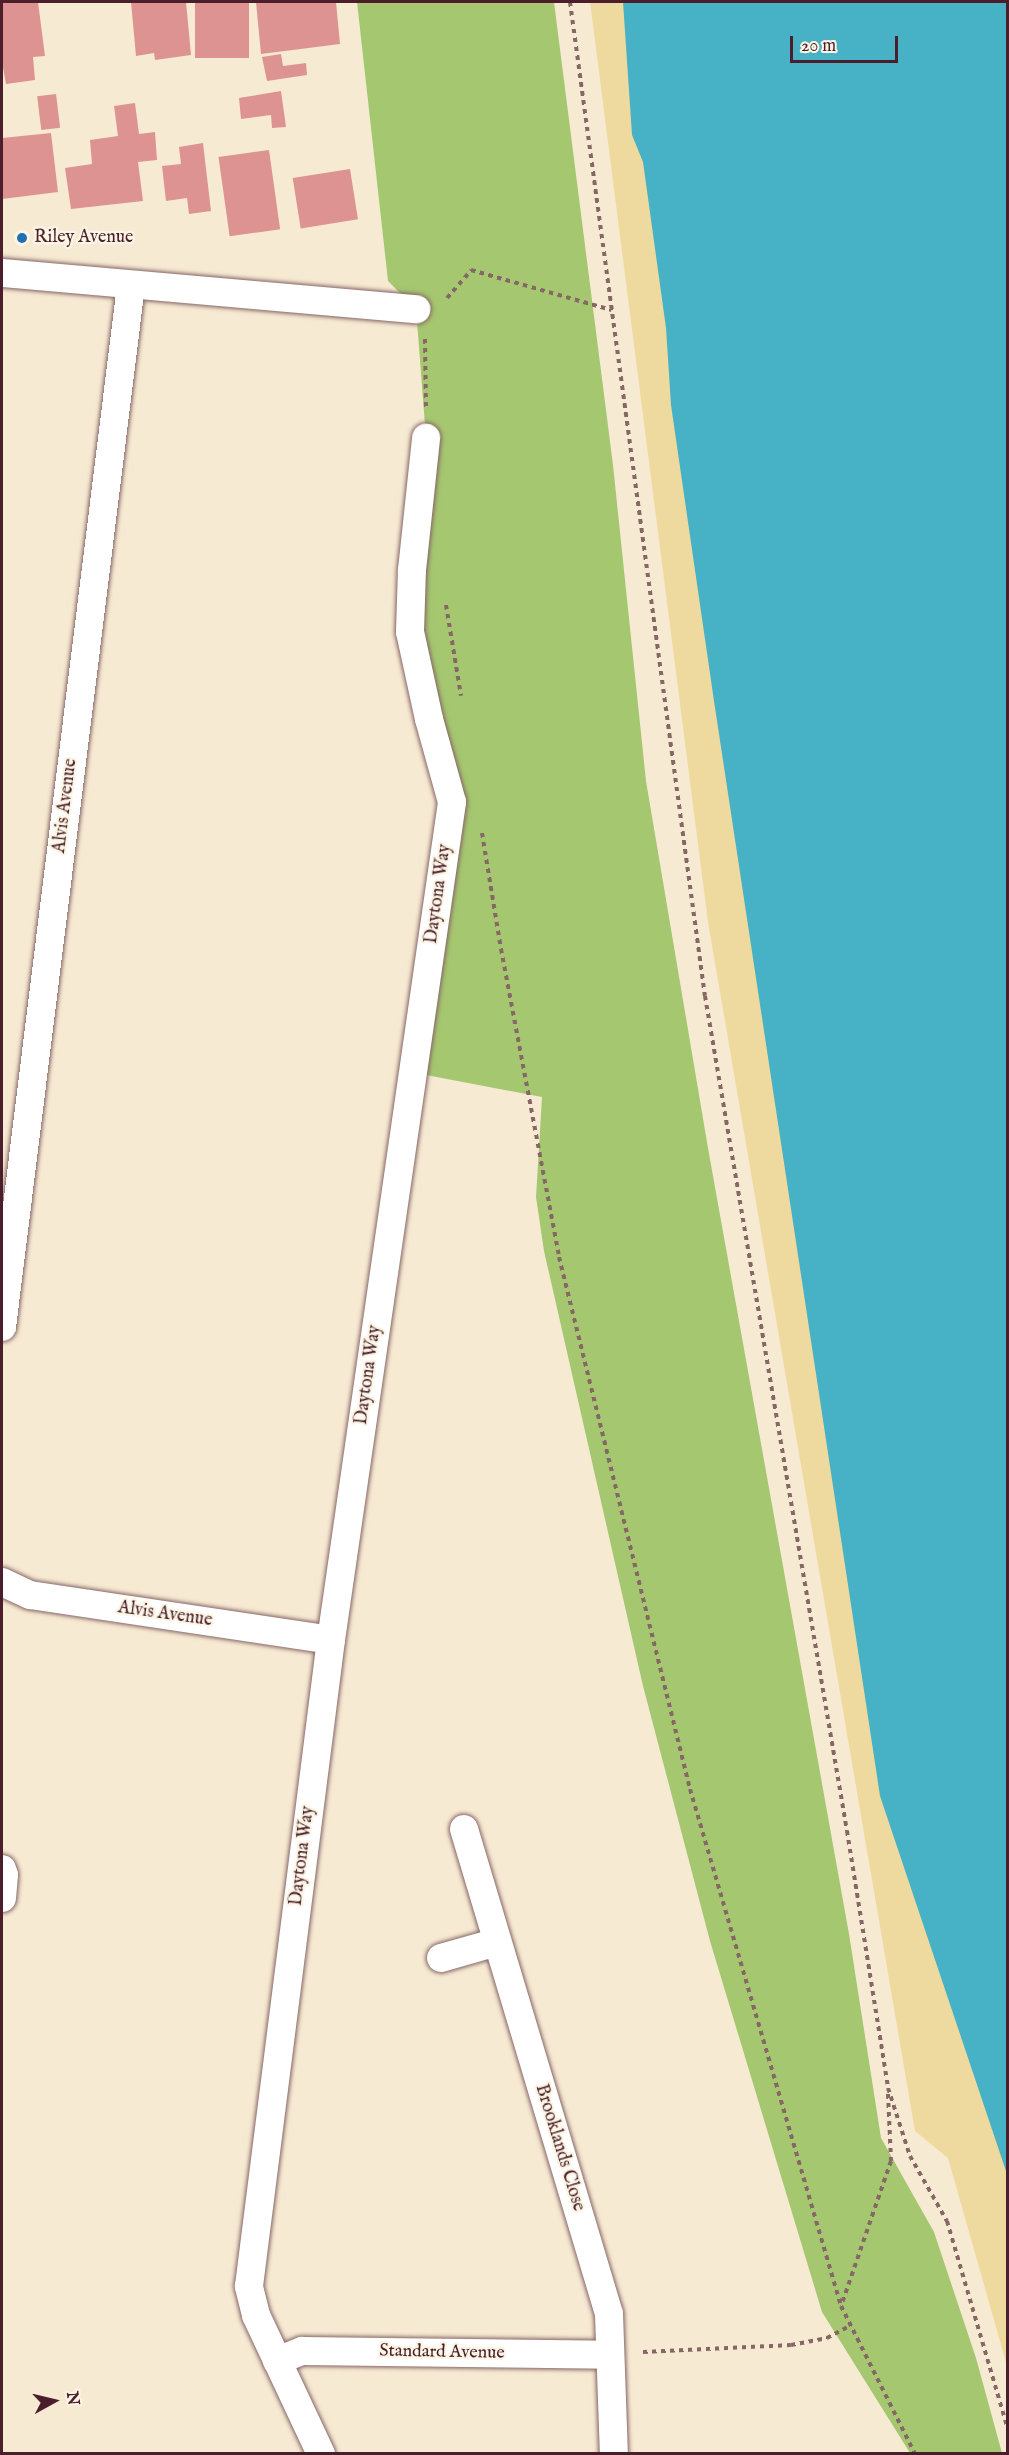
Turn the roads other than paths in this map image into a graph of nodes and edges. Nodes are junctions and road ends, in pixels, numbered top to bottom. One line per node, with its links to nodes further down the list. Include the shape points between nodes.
1 (2, 273): 2 (street)
2 (131, 285): 3 (street); 5 (street, Alvis Avenue)
3 (416, 309)
4 (426, 438): 7 (street, Daytona Way, via 412,570 410,632 452,802)
5 (2, 1328)
6 (2, 1582): 7 (street, Alvis Avenue, via 30,1594)
7 (331, 1640): 14 (street, Daytona Way, via 249,2286 256,2315)
8 (464, 1829): 11 (street, Brooklands Close)
9 (2, 1869): 10 (street)
10 (2, 1898)
11 (497, 1942): 12 (street); 13 (street, Brooklands Close, via 609,2314)
12 (441, 1958)
13 (610, 2355): 14 (street, Standard Avenue, via 302,2351); 16 (street, Brooklands Close)
14 (277, 2361): 15 (street, Daytona Way)
15 (321, 2454)
16 (614, 2454)

